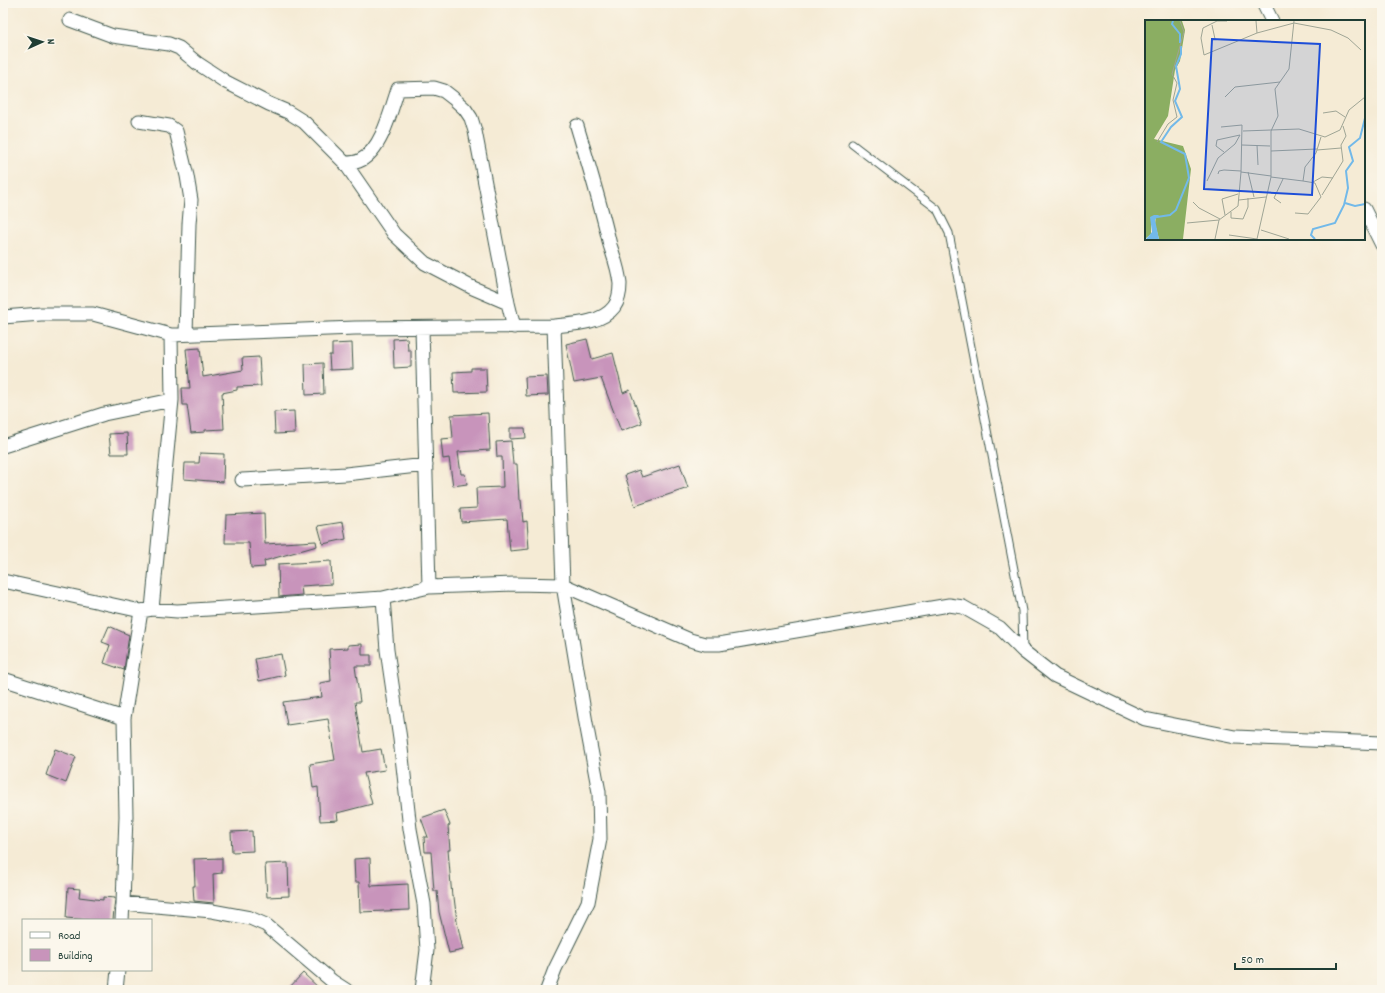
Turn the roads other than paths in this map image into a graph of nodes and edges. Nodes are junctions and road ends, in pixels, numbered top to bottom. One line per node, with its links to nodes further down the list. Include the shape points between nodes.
1 (1263, 3): 3 (street)
2 (70, 20): 7 (street, via 113,36 158,41 179,48 226,82 304,122)
3 (1272, 20)
4 (139, 120): 15 (street, via 169,126 176,131 187,176 191,200)
5 (577, 126): 12 (street, via 620,282 620,292 618,300 607,313 580,324)
6 (852, 144): 26 (lane, via 937,209 949,232 1022,611)
7 (345, 163): 10 (street, via 394,234 425,263); 10 (street, via 360,160 374,148 385,128 398,89 434,88 444,91 456,100 471,118 475,131)
8 (1365, 211): 9 (street)
9 (1382, 245)
10 (508, 303): 13 (street)
11 (3, 317): 16 (street, via 93,314)
12 (554, 326): 13 (street); 22 (street)
13 (514, 327): 14 (street)
14 (422, 328): 15 (street); 19 (street)
15 (186, 334): 16 (street)
16 (171, 335): 17 (street)
17 (172, 400): 18 (street, via 104,414); 25 (street)
18 (3, 446)
19 (426, 465): 20 (street, via 346,474); 23 (street)
20 (242, 480)
21 (3, 581): 25 (street)
22 (563, 585): 23 (street); 26 (street, via 690,640 705,644 719,644 949,604 963,607 1000,628); 36 (street, via 599,792 600,839 588,902)
23 (429, 586): 24 (street)
24 (383, 598): 25 (street, via 177,611); 35 (street, via 387,650 410,829 424,904 427,950)
25 (147, 610): 28 (street)
26 (1023, 651): 29 (street, via 1055,676 1145,719 1234,737)
27 (3, 679): 28 (street)
28 (124, 718): 30 (street)
29 (1382, 742)
30 (124, 903): 31 (street); 34 (street, via 212,911 250,918 266,925)
31 (122, 919)
32 (118, 971): 33 (street)
33 (116, 990)
34 (346, 990)
35 (422, 990)
36 (546, 990)

